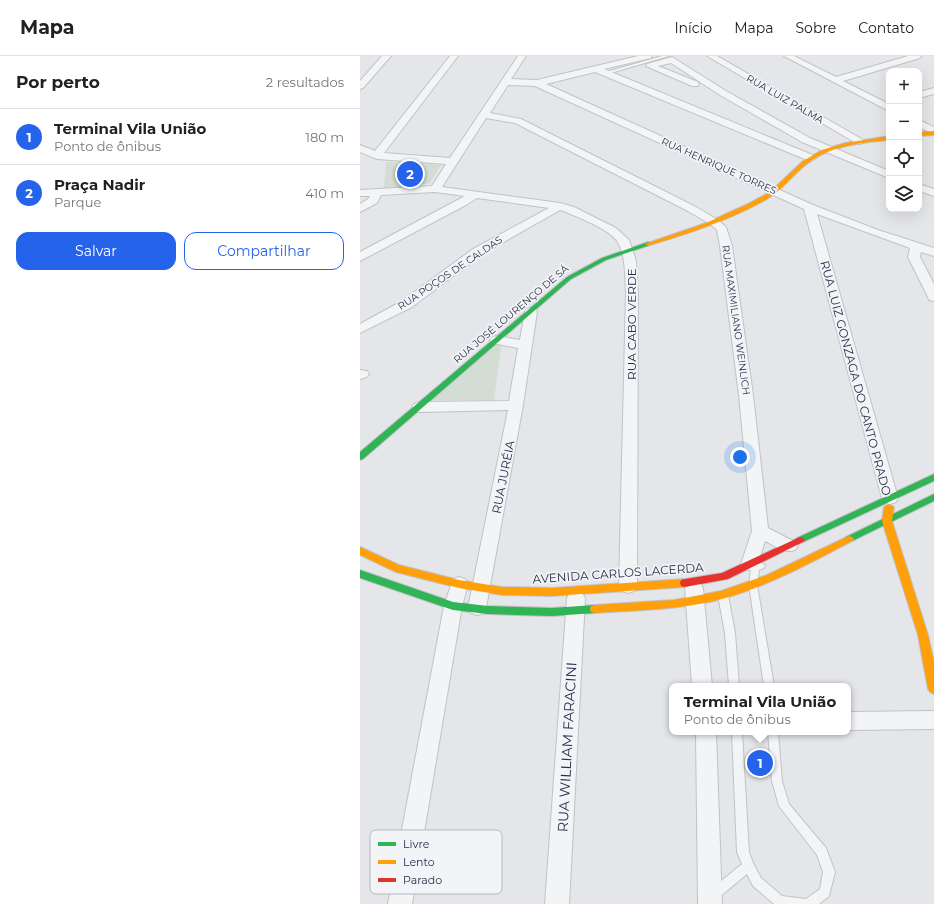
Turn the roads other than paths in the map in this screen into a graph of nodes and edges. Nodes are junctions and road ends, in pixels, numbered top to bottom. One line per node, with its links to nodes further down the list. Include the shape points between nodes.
1 (387, 56): 13 (street)
2 (454, 56): 23 (street)
3 (522, 56): 11 (street)
4 (648, 56): 9 (street)
5 (711, 56): 24 (street, RUA LUIZ PALMA)
6 (788, 56): 10 (street)
7 (917, 56): 10 (street)
8 (668, 58): 9 (lane); 15 (street); 15 (street, via 650,66)
9 (601, 71): 12 (street); 28 (street)
10 (836, 80): 17 (street)
11 (506, 82): 12 (street, RUA HENRIQUE TORRES); 18 (street)
12 (537, 83): 34 (street, RUA HENRIQUE TORRES)
13 (360, 86)
14 (934, 91): 16 (street)
15 (723, 93): 26 (street, via 806,140)
16 (922, 94)
17 (886, 105)
18 (485, 115): 29 (street); 41 (street, RUA MAXIMILIANO WEINLICH, via 518,121)
19 (922, 125): 20 (street)
20 (934, 132): 21 (street)
21 (922, 134)
22 (886, 138): 24 (street, RUA JOSÉ LOURENÇO DE SÁ)
23 (389, 139): 25 (street); 27 (street)
24 (860, 141): 26 (street, RUA JOSÉ LOURENÇO DE SÁ)
25 (361, 149): 27 (street)
26 (830, 149): 28 (street, RUA JOSÉ LOURENÇO DE SÁ); 30 (street)
27 (377, 156): 29 (street)
28 (811, 158): 34 (street, RUA JOSÉ LOURENÇO DE SÁ)
29 (454, 161): 32 (street)
30 (886, 174)
31 (922, 188): 36 (street)
32 (435, 189): 33 (street, RUA CABO VERDE); 37 (street, RUA CABO VERDE)
33 (377, 192): 35 (street, RUA CABO VERDE); 40 (street, via 373,201)
34 (774, 192): 39 (street, RUA HENRIQUE TORRES); 41 (street, RUA JOSÉ LOURENÇO DE SÁ)
35 (360, 193)
36 (934, 193)
37 (474, 195): 38 (street, RUA CABO VERDE); 45 (street)
38 (560, 206): 43 (street, RUA CABO VERDE, via 612,230 623,240); 50 (street, RUA POÇOS DE CALDAS, via 477,252 407,304)
39 (809, 207): 42 (street, RUA HENRIQUE TORRES); 58 (street, RUA LUIZ GONZAGA DO CANTO PRADO)
40 (360, 209)
41 (714, 222): 43 (street, RUA JOSÉ LOURENÇO DE SÁ); 61 (street, RUA MAXIMILIANO WEINLICH, via 722,229 726,246 746,395)
42 (916, 246): 44 (street, RUA HENRIQUE TORRES); 47 (street, via 914,257)
43 (626, 250): 49 (street, RUA JOSÉ LOURENÇO DE SÁ, via 585,267); 69 (street, RUA CABO VERDE, via 630,260 632,292)
44 (934, 252)
45 (360, 257)
46 (934, 257): 47 (street)
47 (921, 268): 48 (street)
48 (934, 298)
49 (531, 312): 51 (street, RUA JOSÉ LOURENÇO DE SÁ); 52 (street, RUA JURÉIA)
50 (360, 329)
51 (497, 340): 52 (street); 54 (street, RUA JOSÉ LOURENÇO DE SÁ)
52 (526, 345): 53 (street, RUA JURÉIA)
53 (516, 406): 54 (street); 70 (street, RUA JURÉIA)
54 (419, 407): 55 (street, RUA JOSÉ LOURENÇO DE SÁ)
55 (360, 456)
56 (934, 477): 58 (street, AVENIDA CARLOS LACERDA)
57 (934, 497): 59 (street)
58 (890, 498): 59 (street, RUA LUIZ GONZAGA DO CANTO PRADO); 60 (street, AVENIDA CARLOS LACERDA)
59 (887, 521): 68 (street); 77 (street, RUA LUIZ GONZAGA DO CANTO PRADO)
60 (826, 529): 62 (street, AVENIDA CARLOS LACERDA); 68 (lane, via 819,537 755,568)
61 (760, 531): 62 (street); 64 (street, RUA MAXIMILIANO WEINLICH)
62 (789, 546): 64 (street, AVENIDA CARLOS LACERDA)
63 (360, 551): 67 (street, AVENIDA CARLOS LACERDA, via 396,568)
64 (750, 564): 66 (street, AVENIDA CARLOS LACERDA, via 724,576)
65 (360, 574): 74 (street)
66 (693, 582): 69 (street, AVENIDA CARLOS LACERDA); 73 (street)
67 (459, 584): 70 (street, AVENIDA CARLOS LACERDA); 74 (street)
68 (753, 585): 72 (street); 80 (lane)
69 (628, 586): 71 (street, AVENIDA CARLOS LACERDA)
70 (481, 588): 71 (street, AVENIDA CARLOS LACERDA, via 552,592); 75 (street, RUA JURÉIA)
71 (577, 590): 76 (street, RUA WILLIAM FARACINI)
72 (723, 595): 73 (street); 79 (lane, via 730,633)
73 (696, 601): 76 (street); 78 (street)
74 (453, 606): 75 (street); 87 (street)
75 (477, 608): 76 (street, via 552,612)
76 (575, 610): 92 (street, RUA WILLIAM FARACINI)
77 (929, 632): 81 (street, RUA LUIZ GONZAGA DO CANTO PRADO)
78 (702, 683)
79 (734, 683)
80 (769, 683)
81 (934, 689)
82 (934, 720): 83 (street)
83 (851, 721)
84 (706, 735): 90 (street)
85 (737, 735): 88 (lane, via 743,852)
86 (773, 735): 94 (lane, via 777,781 784,806 822,852 829,872 825,892)
87 (413, 830)
88 (748, 866): 90 (lane); 93 (lane, via 757,882 779,901)
89 (402, 894): 91 (street)
90 (710, 901)
91 (400, 904)
92 (557, 904)
93 (805, 904)
94 (809, 904)

